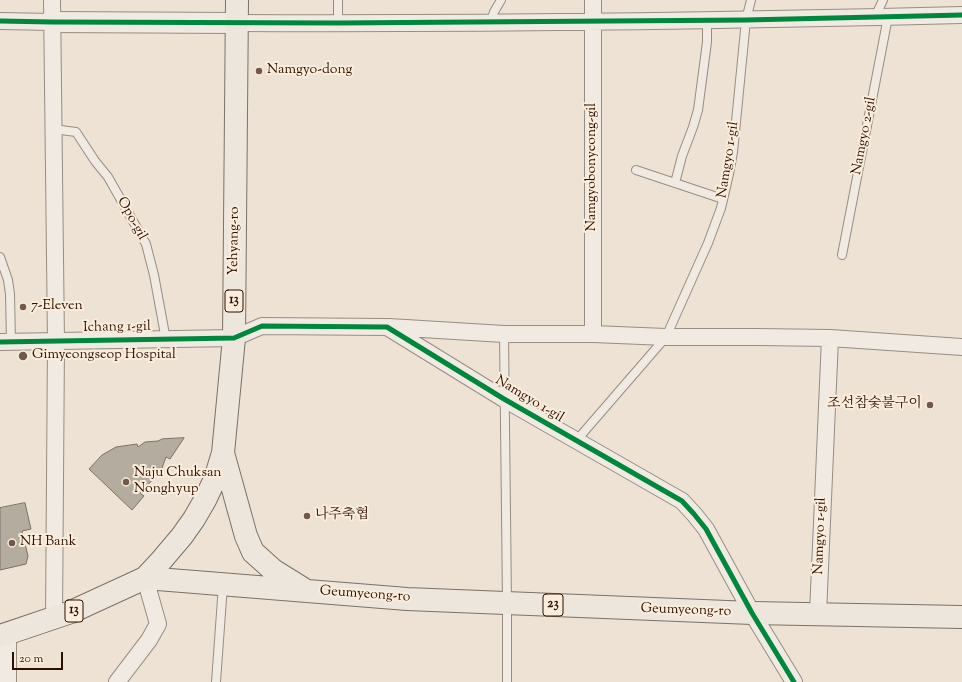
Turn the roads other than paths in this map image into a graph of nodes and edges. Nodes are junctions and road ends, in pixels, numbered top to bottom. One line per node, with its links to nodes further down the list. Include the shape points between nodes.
1 (52, 0): 14 (street)
2 (237, 0): 16 (main road, Yehyang-ro / 13)
3 (338, 0): 17 (lane)
4 (501, 0): 15 (lane, via 496,5)
5 (593, 0): 13 (street, Namgyobonyeong-gil)
6 (751, 0): 11 (lane)
7 (882, 0): 9 (lane, Namgyo 2-gil)
8 (962, 15): 9 (street)
9 (882, 17): 11 (street); 22 (lane, Namgyo 2-gil)
10 (707, 20): 11 (street); 13 (street); 20 (lane, via 707,42 698,110)
11 (746, 20): 21 (lane, Namgyo 1-gil, via 733,152)
12 (0, 21): 14 (street)
13 (593, 21): 15 (street); 26 (street, Namgyobonyeong-gil)
14 (52, 22): 16 (street); 18 (street)
15 (491, 22): 17 (street)
16 (236, 23): 17 (street); 28 (main road, Yehyang-ro / 13)
17 (338, 23)
18 (53, 129): 30 (lane, Opo-gil, via 76,132 108,177 146,244); 32 (street)
19 (636, 170): 20 (lane)
20 (675, 182): 21 (lane)
21 (723, 199): 27 (lane, Namgyo 1-gil, via 708,243)
22 (842, 255)
23 (0, 257): 31 (lane, via 9,287)
24 (387, 327): 25 (street); 28 (street, via 262,326); 34 (street, Namgyo 1-gil)
25 (504, 334): 26 (street); 34 (lane, Namgyo 1-gil)
26 (593, 334): 27 (street)
27 (666, 337): 29 (street); 35 (lane, Namgyo 1-gil)
28 (234, 338): 30 (street, Ichang 1-gil); 36 (main road, Yehyang-ro / 13)
29 (830, 338): 33 (street); 42 (street, Namgyo 1-gil)
30 (166, 340): 32 (street, Ichang 1-gil)
31 (5, 342): 32 (street, Ichang 1-gil)
32 (56, 342): 44 (street)
33 (962, 347)
34 (504, 399): 35 (street, Namgyo 1-gil); 40 (lane, Namgyo 1-gil)
35 (576, 441): 41 (street, Namgyo 1-gil, via 682,501 706,529)
36 (223, 454): 37 (main road, Yehyang-ro / 13, via 215,479 194,519); 39 (main road, via 246,536 253,552 273,570)
37 (145, 578): 38 (main road, Geumyeong-ro / 23); 44 (main road, Yehyang-ro / 13); 47 (street, via 158,624 150,640)
38 (223, 584): 39 (main road, Geumyeong-ro / 23); 48 (lane)
39 (307, 591): 40 (main road, Geumyeong-ro / 23)
40 (507, 603): 41 (main road, Geumyeong-ro / 23); 49 (lane)
41 (752, 613): 42 (main road, Geumyeong-ro / 23); 50 (street, Namgyo 1-gil)
42 (818, 614): 43 (main road, Geumyeong-ro / 23)
43 (962, 617)
44 (54, 618): 45 (main road, Yehyang-ro / 13)
45 (4, 634): 46 (street)
46 (8, 682)
47 (117, 682)
48 (216, 682)
49 (507, 682)
50 (794, 682)

